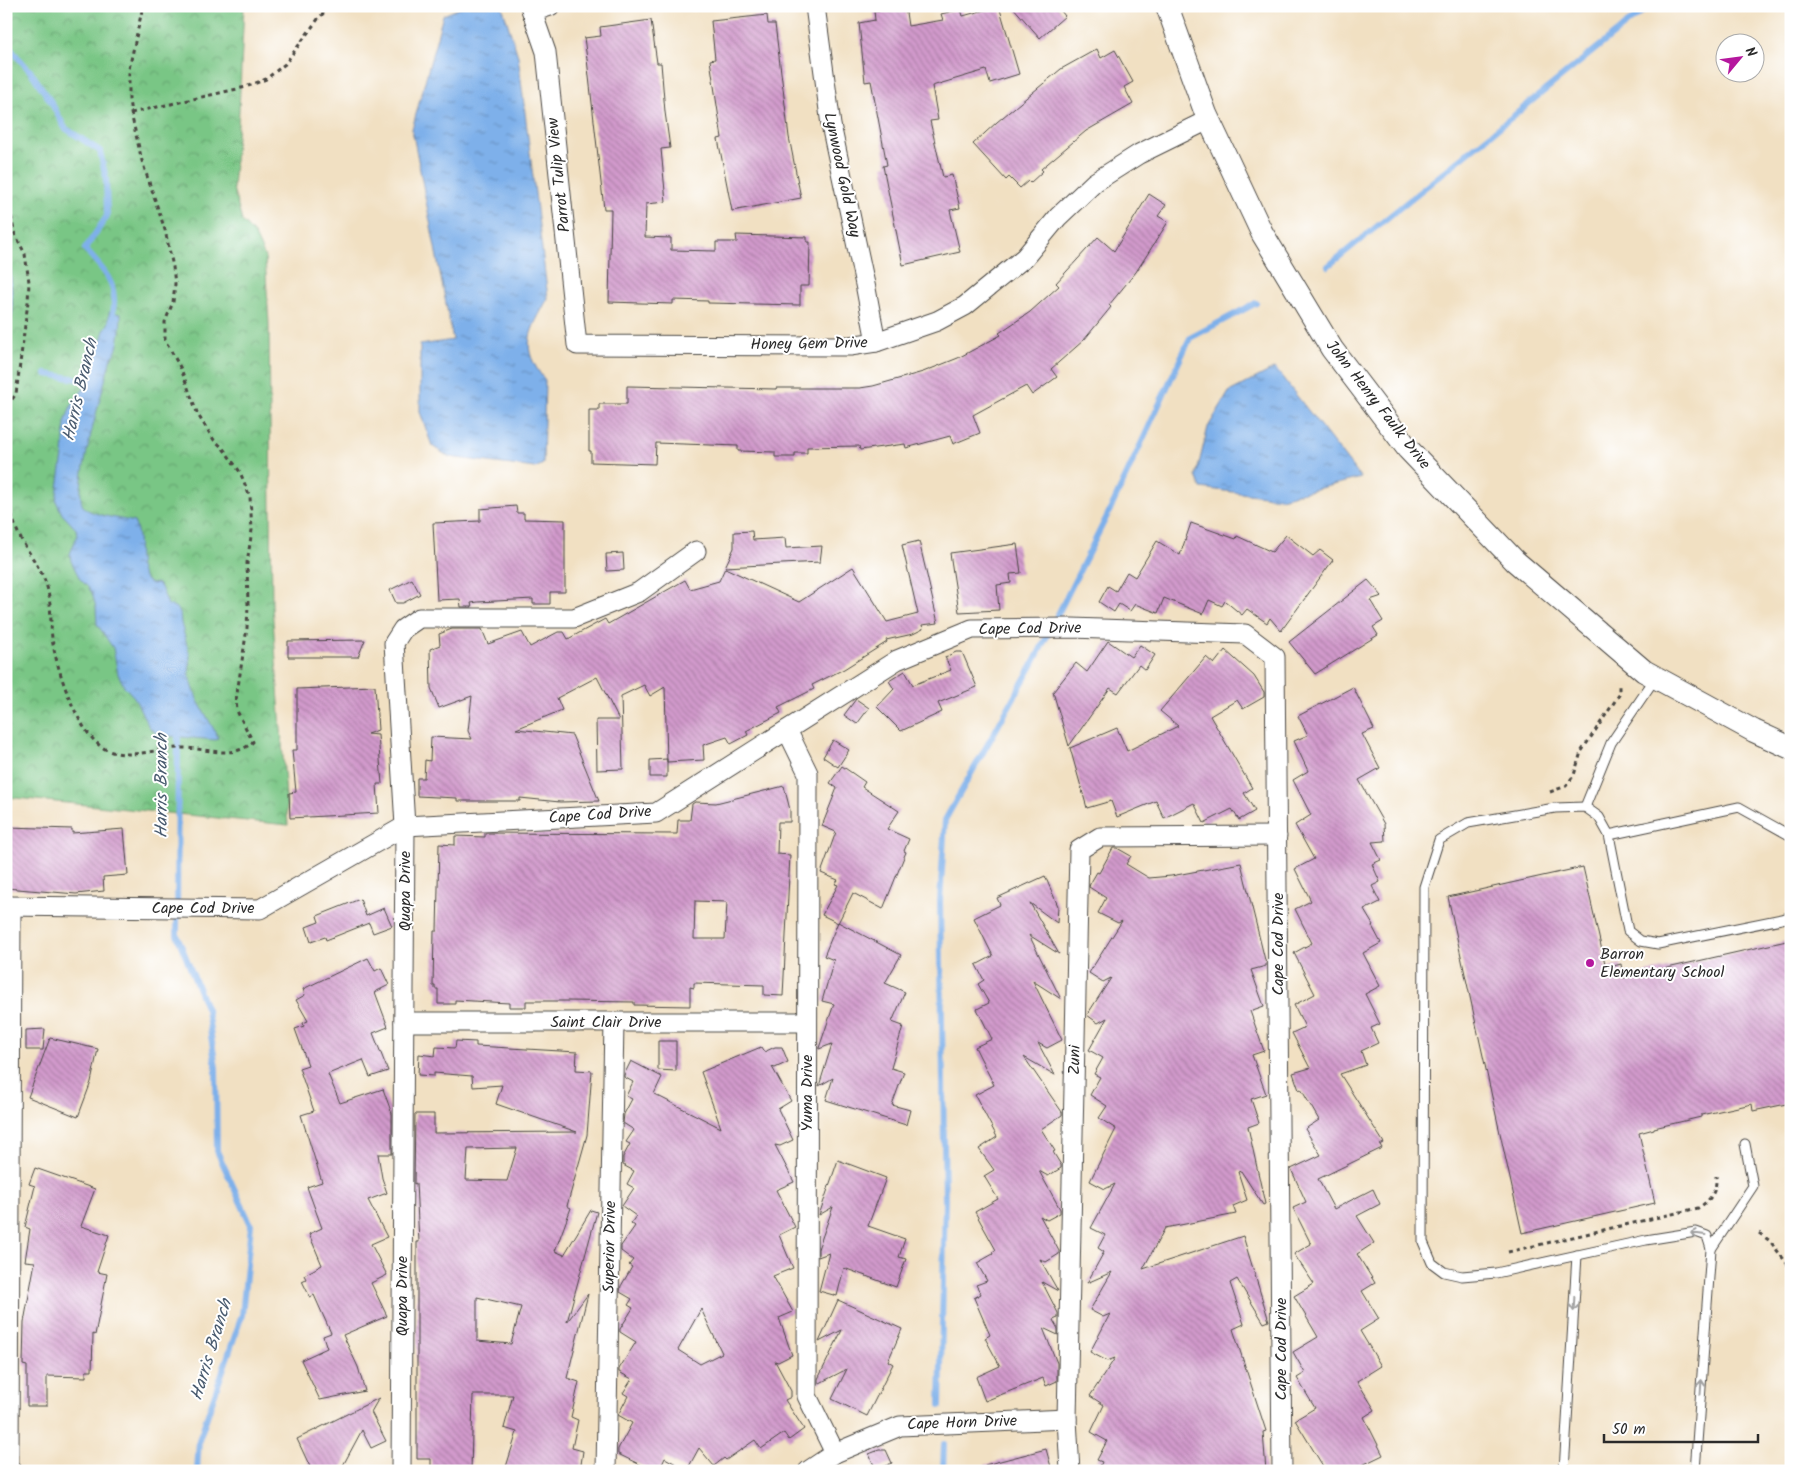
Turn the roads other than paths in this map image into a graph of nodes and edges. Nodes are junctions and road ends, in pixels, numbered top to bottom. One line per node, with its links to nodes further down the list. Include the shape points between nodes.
1 (550, 6): 4 (street)
2 (815, 6): 6 (street, Lynwood Gold Way, via 831,125)
3 (1167, 6): 5 (street, John Henry Faulk Drive)
4 (531, 9): 7 (street, Parrot Tulip View, via 546,52)
5 (1208, 120): 6 (street, Honey Gem Drive, via 1139,154 1095,182 1058,217 1025,257 965,306 937,322); 9 (street, John Henry Faulk Drive, via 1262,233 1332,349 1408,449 1515,561 1644,671)
6 (876, 342): 7 (street, Honey Gem Drive, via 850,346)
7 (577, 346)
8 (696, 551): 13 (street, Quapa Drive, via 638,592 574,618 419,618 403,629 394,643)
9 (1656, 677): 11 (street, John Henry Faulk Drive); 12 (lane, via 1611,742)
10 (787, 730): 13 (street, Cape Cod Drive, via 656,813); 15 (street, Cape Cod Drive, via 897,660 972,629 1030,627 1245,634 1275,657); 21 (street, Yuma Drive, via 808,773)
11 (1791, 748)
12 (1585, 806): 14 (lane, via 1599,817); 25 (lane, via 1468,823 1439,840 1424,887 1423,1242 1432,1263 1444,1272 1462,1276 1496,1273)
13 (405, 826): 17 (street, Cape Cod Drive, via 260,909); 19 (street, Quapa Drive)
14 (1609, 835): 16 (lane, via 1739,807); 18 (lane, via 1628,931 1641,941 1658,944)
15 (1277, 836): 27 (street, Zuni, via 1100,837 1079,850); 34 (street, Cape Cod Drive)
16 (1791, 836)
17 (9, 906): 22 (street)
18 (1791, 917)
19 (404, 1022): 20 (street, Saint Clair Drive); 30 (street, Quapa Drive)
20 (614, 1022): 21 (street, Saint Clair Drive); 31 (street, Superior Drive)
21 (807, 1022): 28 (street, Yuma Drive, via 807,1396)
22 (8, 1108): 26 (street)
23 (1745, 1144): 24 (lane, via 1754,1186)
24 (1711, 1248): 25 (lane, one-way to 25, via 1708,1236 1696,1232); 36 (lane, one-way to 24)
25 (1577, 1255): 35 (lane, one-way to 35)
26 (8, 1318): 29 (street, via 9,1464)
27 (1067, 1419): 28 (street, Cape Horn Drive, via 900,1426); 33 (street, Zuni)
28 (835, 1453): 32 (street, Cape Horn Drive)
29 (12, 1471)
30 (401, 1471)
31 (606, 1471)
32 (808, 1471)
33 (1070, 1471)
34 (1282, 1471)
35 (1564, 1471)
36 (1695, 1471)

